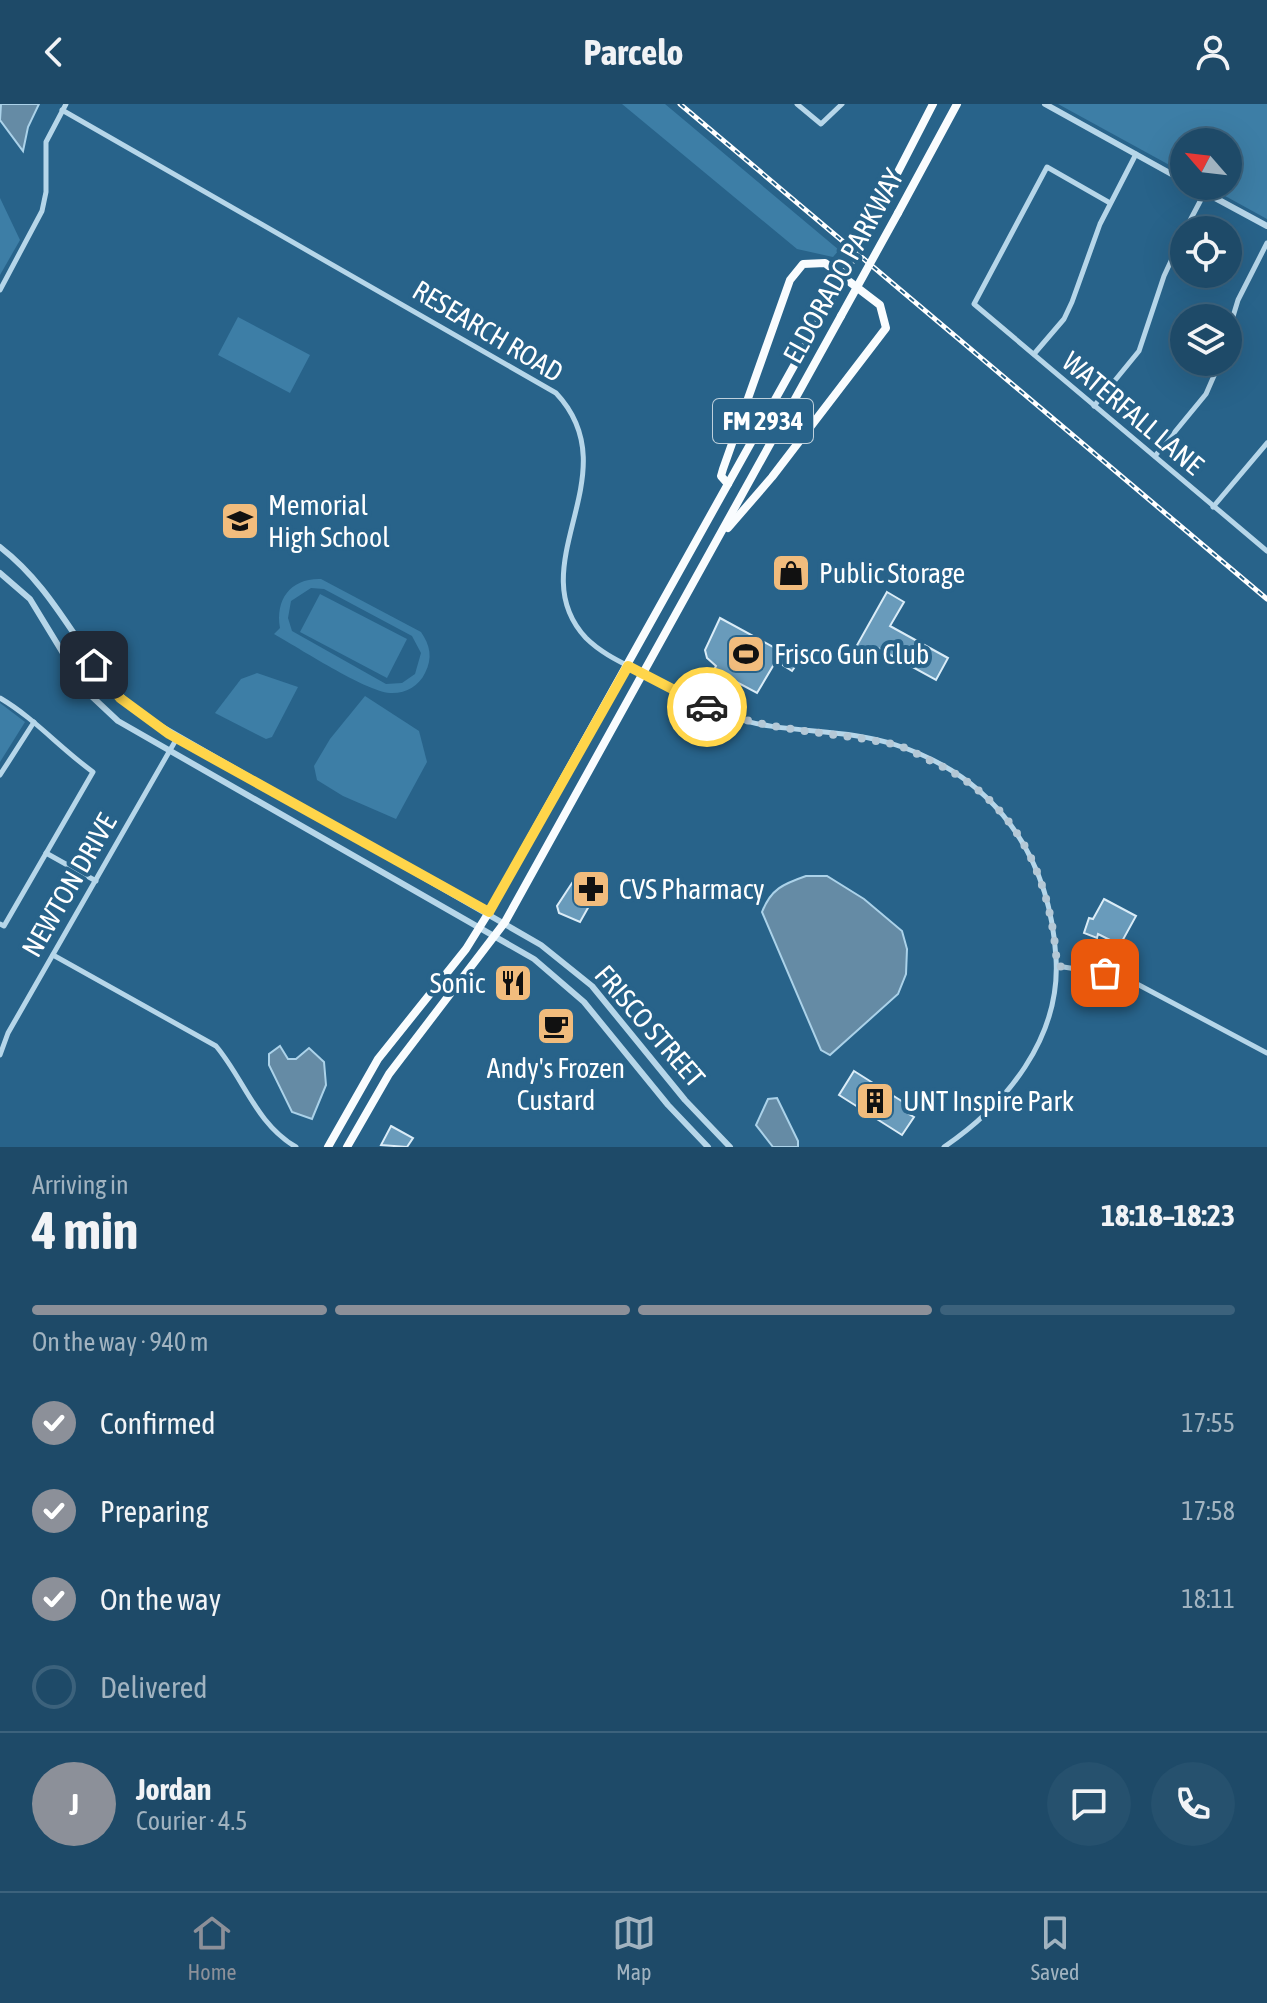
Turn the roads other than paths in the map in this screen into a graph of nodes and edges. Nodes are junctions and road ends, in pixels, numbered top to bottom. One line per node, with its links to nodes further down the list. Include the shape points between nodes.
1 (797, 104): 2 (street, via 821,124)
2 (842, 104)
3 (933, 104): 21 (main road, ELDORADO PARKWAY / FM 2934, bridge)
4 (957, 104): 24 (main road, ELDORADO PARKWAY, bridge)
5 (1045, 104): 7 (street)
6 (64, 107): 14 (street, via 46,142 42,211); 29 (street, RESEARCH ROAD, via 556,393 577,423 585,458 564,564 566,603 586,637)
7 (1136, 154): 8 (street); 10 (street)
8 (1170, 173)
9 (1220, 200): 11 (street)
10 (1110, 203): 16 (street, via 1064,319); 16 (street, WATERFALL LANE, via 1047,167 974,304)
11 (1267, 226)
12 (1267, 243): 15 (street)
13 (1170, 263): 18 (street, via 1139,351)
14 (0, 290)
15 (1237, 304)
16 (1034, 354): 18 (street, WATERFALL LANE)
17 (1214, 376): 20 (street, via 1206,394)
18 (1094, 406): 20 (street, WATERFALL LANE)
19 (1267, 443): 22 (street)
20 (1155, 456): 22 (street, WATERFALL LANE)
21 (728, 484): 24 (main road, via 721,476 723,469 790,280 803,264 825,263 885,310 886,328); 29 (main road, ELDORADO PARKWAY / FM 2934)
22 (1213, 507): 25 (street, WATERFALL LANE)
23 (0, 547): 27 (street, FRISCO STREET, via 39,582)
24 (712, 548): 30 (main road, ELDORADO PARKWAY)
25 (1267, 551)
26 (0, 573): 28 (street, FRISCO STREET, via 30,599)
27 (70, 626): 28 (street); 33 (street, FRISCO STREET, via 112,690)
28 (53, 634): 34 (street, FRISCO STREET, via 86,691 118,721)
29 (628, 666): 30 (street, RESEARCH ROAD); 36 (main road, ELDORADO PARKWAY / FM 2934)
30 (642, 673): 37 (main road, ELDORADO PARKWAY); 48 (street, RESEARCH ROAD, via 730,717 896,744 954,771 1001,811 1032,855 1053,920)
31 (0, 698): 32 (street)
32 (34, 722): 35 (street); 40 (street, via 93,772)
33 (177, 738): 34 (street, NEWTON DRIVE); 38 (street, FRISCO STREET)
34 (168, 752): 39 (street, FRISCO STREET); 41 (street, NEWTON DRIVE)
35 (0, 775)
36 (560, 786): 37 (main road); 42 (main road, ELDORADO PARKWAY / FM 2934)
37 (575, 794): 43 (main road, ELDORADO PARKWAY)
38 (306, 811): 39 (street); 42 (street, FRISCO STREET)
39 (298, 826): 45 (street, FRISCO STREET)
40 (46, 853): 41 (street); 44 (street)
41 (96, 881): 47 (street, NEWTON DRIVE)
42 (489, 912): 43 (street, FRISCO STREET); 45 (main road, ELDORADO PARKWAY / FM 2934)
43 (505, 922): 46 (main road, ELDORADO PARKWAY); 57 (street, FRISCO STREET, via 592,986)
44 (2, 925)
45 (479, 929): 46 (street, FRISCO STREET); 49 (main road, ELDORADO PARKWAY / FM 2934)
46 (495, 939): 50 (main road, ELDORADO PARKWAY); 56 (street, FRISCO STREET, via 534,959 584,1002)
47 (53, 955): 52 (street, NEWTON DRIVE); 53 (street, via 216,1046 255,1107)
48 (1057, 966): 51 (street, via 1122,976); 58 (street, RESEARCH ROAD, via 1032,1057 1000,1103)
49 (399, 1029): 50 (main road); 54 (main road, ELDORADO PARKWAY / FM 2934)
50 (412, 1041): 55 (main road, ELDORADO PARKWAY)
51 (1267, 1053)
52 (0, 1055)
53 (296, 1147)
54 (328, 1147)
55 (347, 1147)
56 (708, 1147)
57 (730, 1147)
58 (944, 1147)

